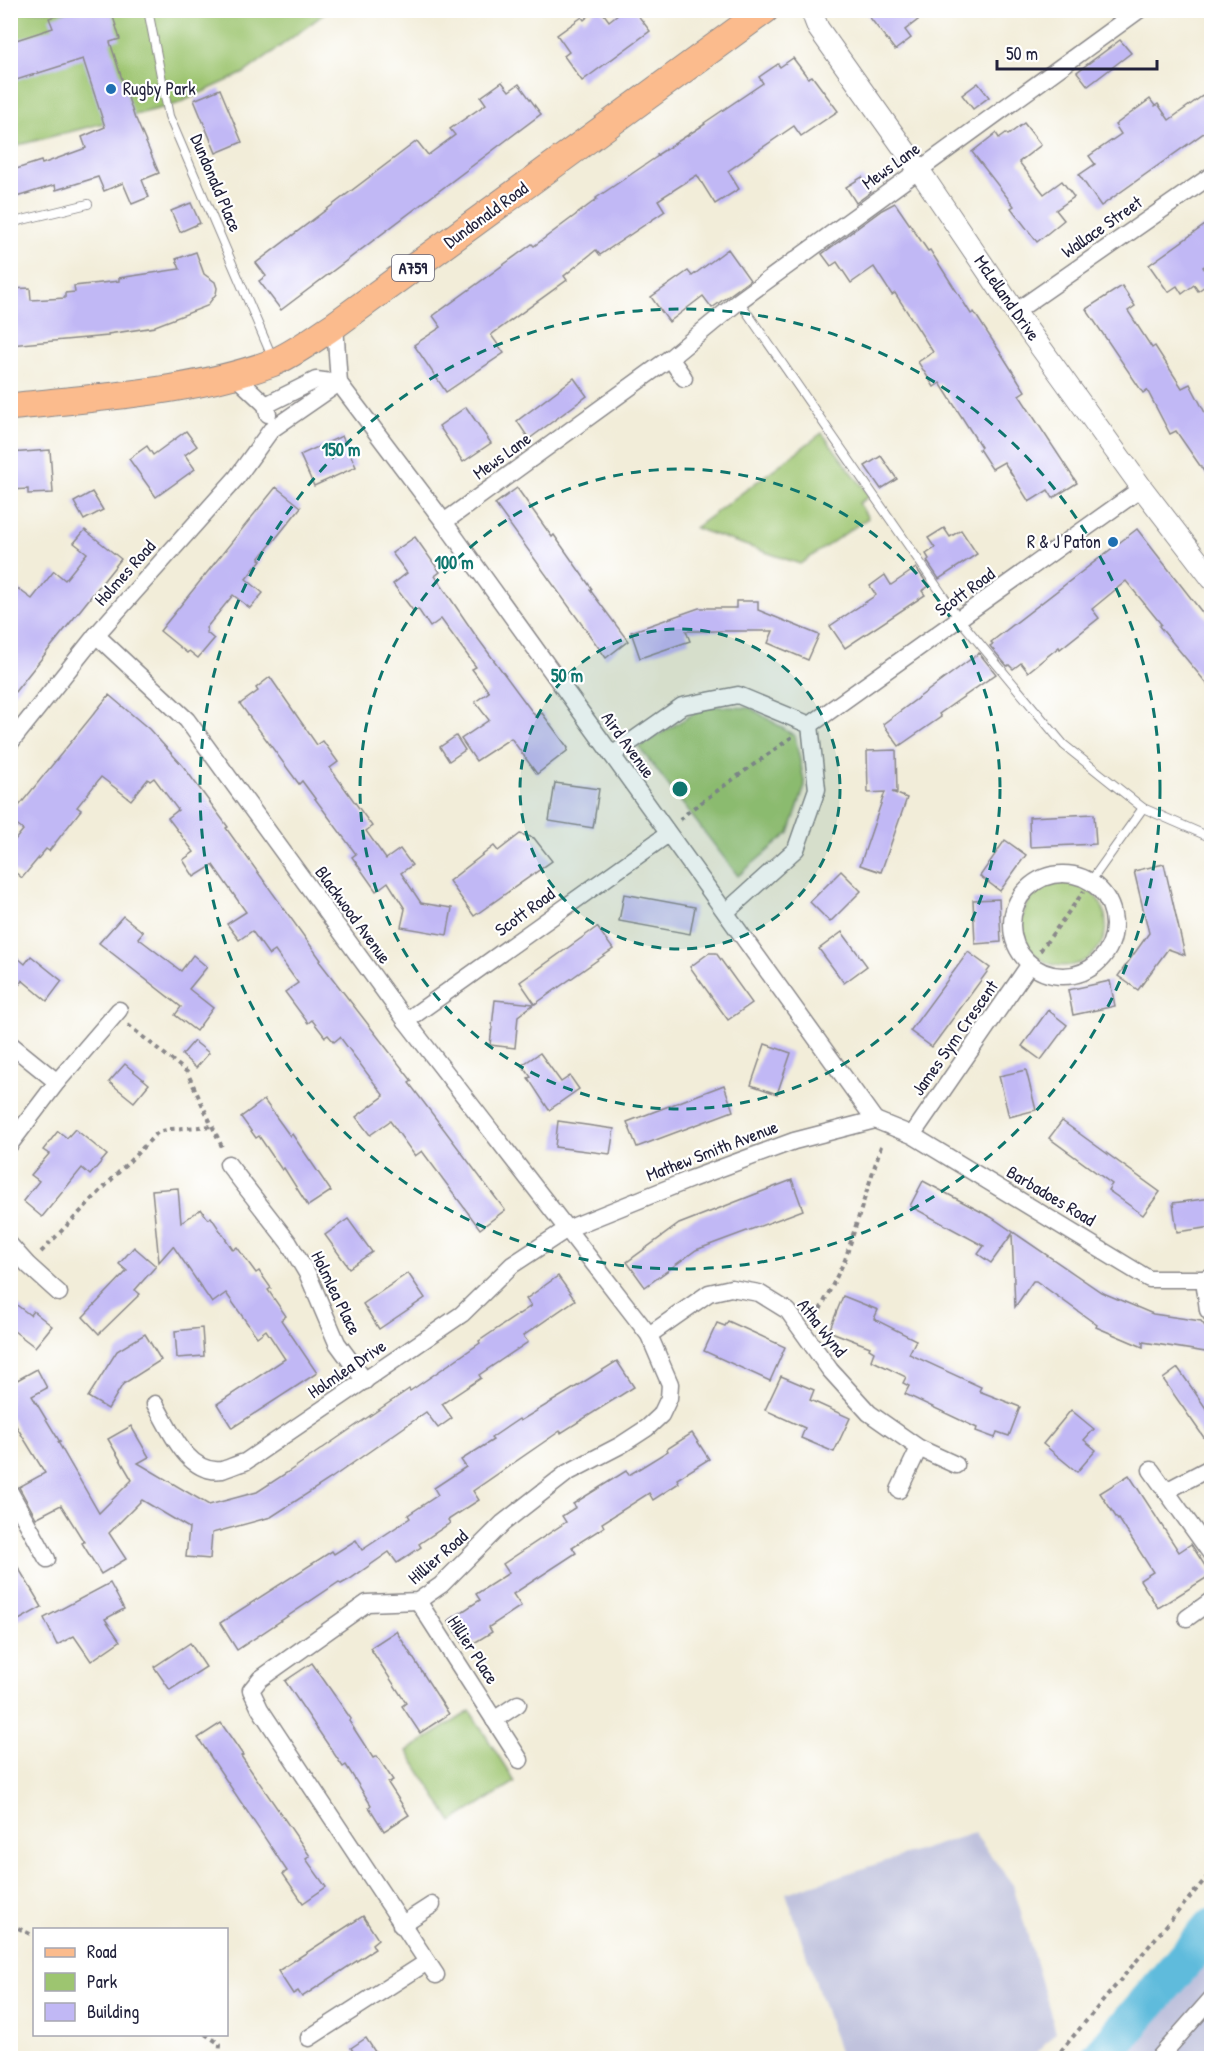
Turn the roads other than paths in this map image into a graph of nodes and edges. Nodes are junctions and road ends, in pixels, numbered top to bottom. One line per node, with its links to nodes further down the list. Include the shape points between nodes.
1 (148, 10): 13 (lane, Dundonald Place, via 169,116)
2 (765, 10): 11 (main road, Dundonald Road / A759)
3 (811, 10): 5 (street, McLelland Drive, via 818,28)
4 (1139, 10): 5 (street, Mews Lane)
5 (919, 170): 9 (street, Mews Lane); 10 (street, McLelland Drive)
6 (1212, 175): 10 (street, Wallace Street)
7 (88, 204): 8 (lane)
8 (10, 223)
9 (739, 301): 12 (street, Mews Lane); 23 (lane)
10 (1015, 312): 20 (street, McLelland Drive)
11 (335, 325): 13 (main road, Dundonald Road / A759); 16 (street)
12 (670, 358): 15 (street); 21 (street, Mews Lane)
13 (275, 362): 14 (main road, Dundonald Road / A759)
14 (234, 375): 17 (street); 18 (main road, Dundonald Road / A759, via 173,388)
15 (684, 378)
16 (339, 383): 17 (street, via 316,380); 19 (street, Holmes Road); 21 (street, Aird Avenue)
17 (266, 405): 19 (street)
18 (10, 407)
19 (271, 430): 24 (street, Holmes Road, via 237,477)
20 (1142, 488): 22 (street, McLelland Drive); 23 (street, Scott Road)
21 (444, 522): 27 (street, Aird Avenue)
22 (1212, 579)
23 (960, 620): 25 (street, Scott Road); 28 (lane, via 1065,745)
24 (96, 635): 26 (street, Holmes Road); 35 (street, Blackwood Avenue, via 187,720)
25 (810, 725): 27 (street, via 738,695 682,706); 32 (street, via 817,789 796,849)
26 (12, 736)
27 (612, 755): 29 (street, Aird Avenue)
28 (1143, 808): 30 (lane); 31 (lane)
29 (668, 834): 32 (street, Aird Avenue); 35 (street, Scott Road)
30 (1212, 838)
31 (1091, 881): 33 (street, via 1068,873 1047,876 1031,885 1019,899 1012,917 1013,936); 33 (street, via 1109,901 1115,921 1113,940 1104,957 1087,971 1069,976 1047,973)
32 (726, 912): 38 (street, Aird Avenue)
33 (1030, 964): 39 (street, James Sym Crescent)
34 (117, 1013): 37 (street)
35 (406, 1021): 42 (street, Blackwood Avenue)
36 (10, 1044): 37 (street)
37 (57, 1082): 40 (street)
38 (882, 1122): 39 (street, Barbadoes Road); 42 (street, Mathew Smith Avenue, via 794,1141)
39 (912, 1135): 44 (street, Barbadoes Road, via 1149,1279)
40 (10, 1144)
41 (228, 1164): 48 (street, Holmlea Place, via 289,1243 308,1275 337,1343)
42 (567, 1229): 47 (street, Hillier Road); 48 (street, Holmlea Drive, via 512,1265 462,1314)
43 (10, 1245): 45 (street)
44 (1208, 1278): 46 (street, via 1208,1310)
45 (59, 1293)
46 (1212, 1315)
47 (649, 1335): 50 (street, Atha Wynd, via 709,1293 731,1288 759,1293 788,1311 830,1370 869,1413); 60 (street, Hillier Road, via 670,1384 661,1415 621,1445 567,1473 503,1523 441,1585)
48 (364, 1381): 49 (street, Holmlea Drive, via 244,1462 221,1470 201,1468 186,1455)
49 (155, 1404)
50 (919, 1448): 51 (street, Atha Wynd); 54 (street)
51 (956, 1465)
52 (1208, 1469): 55 (street)
53 (1151, 1470): 55 (street)
54 (899, 1490)
55 (1166, 1491): 57 (street)
56 (10, 1492): 58 (street)
57 (1212, 1555)
58 (47, 1559)
59 (1212, 1600): 61 (street)
60 (418, 1601): 63 (street, Hillier Place); 66 (street, Hillier Road, via 367,1603 260,1679 251,1690)
61 (1187, 1618)
62 (518, 1704): 63 (street)
63 (494, 1720): 64 (street, Hillier Place)
64 (520, 1760)
65 (432, 1905): 66 (street)
66 (401, 1925): 68 (street, Hillier Road, via 431,1969)
67 (1212, 1998): 69 (street)
68 (309, 2038)
69 (1159, 2058)

